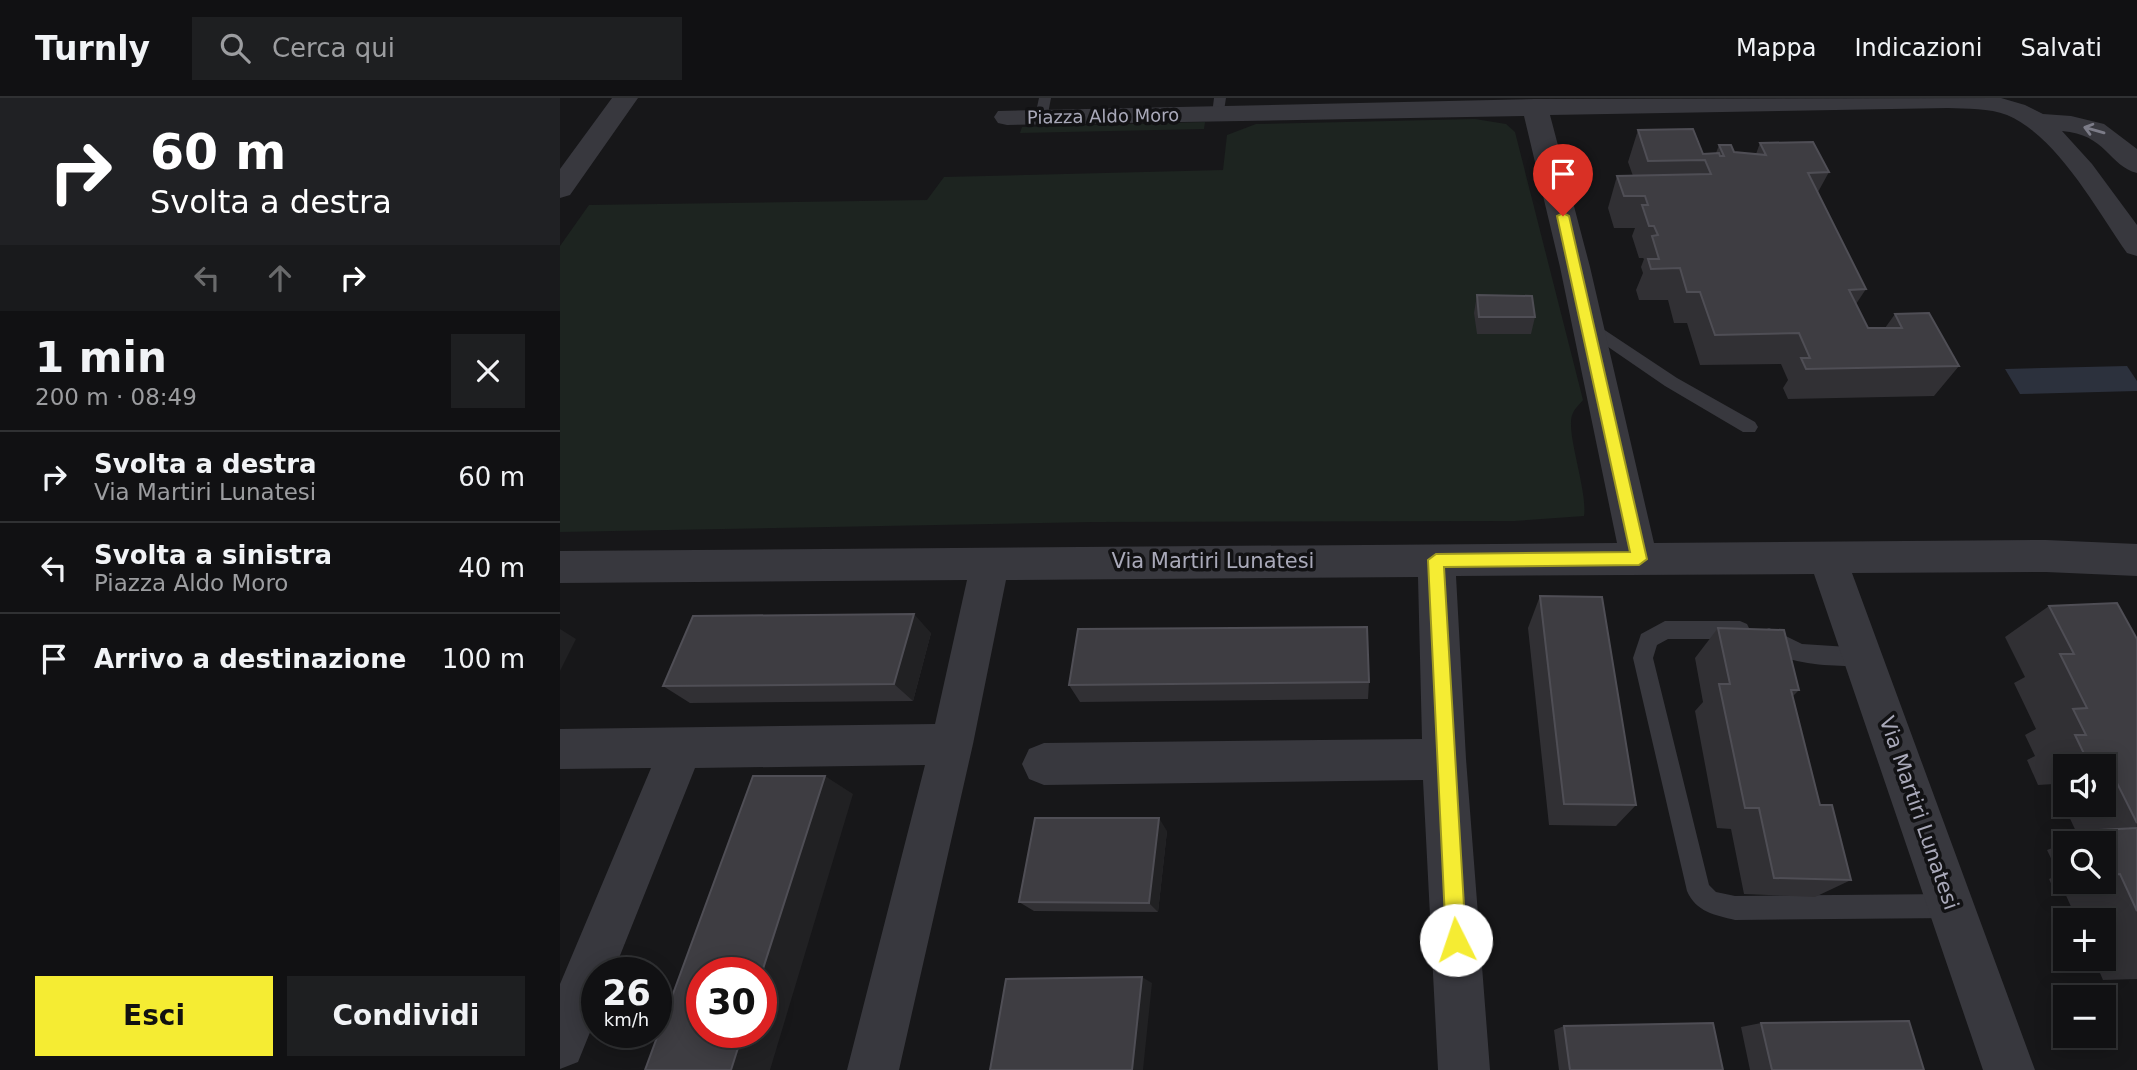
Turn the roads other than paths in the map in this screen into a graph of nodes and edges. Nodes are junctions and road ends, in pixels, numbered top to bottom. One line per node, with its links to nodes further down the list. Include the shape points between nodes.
1 (625, 98): 11 (street)
2 (1924, 99): 4 (street, Piazza Aldo Moro); 9 (street, Piazza Aldo Moro, via 1993,104)
3 (1793, 100): 4 (street, Piazza Aldo Moro); 7 (street, Piazza Aldo Moro)
4 (1853, 100)
5 (1219, 106): 6 (street, Piazza Aldo Moro); 7 (street, Piazza Aldo Moro)
6 (1043, 107): 8 (street, Piazza Aldo Moro)
7 (1535, 107): 13 (street)
8 (1007, 117)
9 (2038, 122): 10 (street, Piazza Aldo Moro, one-way to 9, via 2102,131); 12 (street, Piazza Aldo Moro, via 2062,145)
10 (2137, 165)
11 (560, 189)
12 (2137, 246)
13 (1588, 325): 14 (lane); 16 (street)
14 (1749, 428)
15 (1827, 557): 16 (street, Via Martiri Lunatesi); 18 (street, Via Martiri Lunatesi); 21 (street, Via Martiri Lunatesi)
16 (1639, 559): 17 (street, Via Martiri Lunatesi)
17 (1436, 560): 19 (street, Via Martiri Lunatesi); 25 (street)
18 (2137, 560)
19 (990, 563): 20 (street, Via Martiri Lunatesi); 22 (street)
20 (560, 567)
21 (1864, 657): 27 (street, Via Martiri Lunatesi); 27 (lane, via 1807,655 1750,630 1665,630 1648,640 1643,658 1699,891 1710,901 1735,908)
22 (952, 744): 23 (street); 29 (street)
23 (681, 748): 24 (street); 28 (street)
24 (560, 749)
25 (1444, 759): 26 (street); 30 (street)
26 (1044, 764)
27 (1951, 906): 31 (street, Via Martiri Lunatesi)
28 (560, 1044)
29 (873, 1070)
30 (1464, 1070)
31 (2009, 1070)

